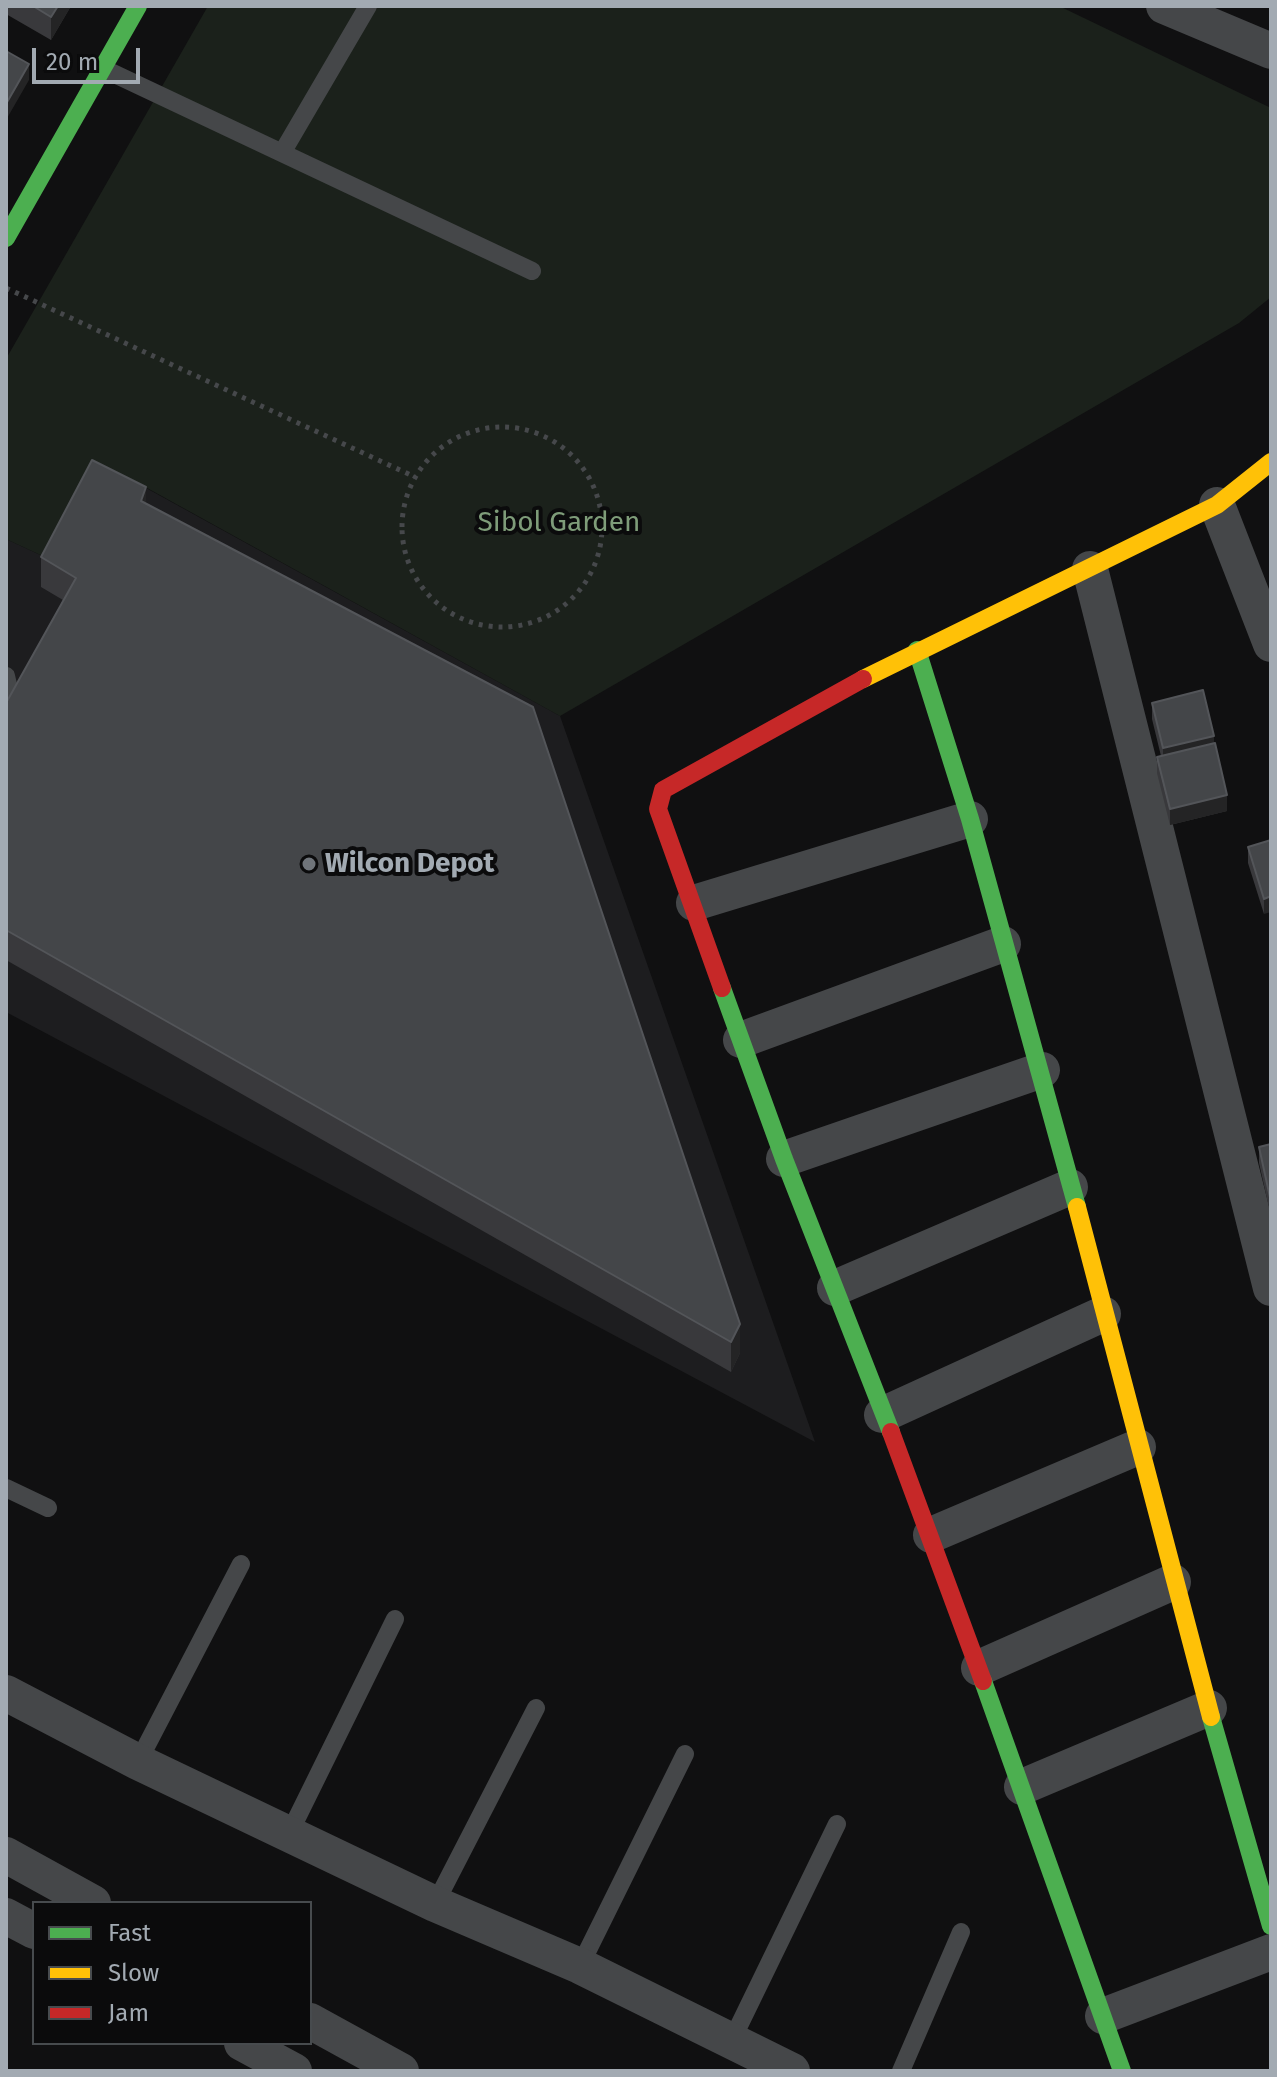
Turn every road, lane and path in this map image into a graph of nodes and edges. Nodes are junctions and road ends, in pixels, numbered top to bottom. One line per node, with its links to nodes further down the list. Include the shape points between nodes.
1 (138, 6): 5 (main road)
2 (368, 6): 6 (lane)
3 (1164, 6): 4 (street)
4 (1271, 51)
5 (102, 68): 6 (lane); 7 (main road)
6 (282, 153): 8 (lane)
7 (6, 238)
8 (532, 271)
9 (6, 288): 11 (path)
10 (1271, 462): 12 (main road)
11 (415, 477): 11 (path, via 444,444 473,430 505,426 537,432 565,448 587,473 600,503 602,535 595,567 576,596 549,617 517,627 482,627 450,614 424,592 407,562 400,528)
12 (1217, 505): 13 (main road); 14 (street)
13 (1090, 569): 15 (main road); 26 (street)
14 (1271, 644)
15 (917, 650): 18 (main road); 19 (main road, via 663,790 658,809)
16 (6, 676): 17 (lane)
17 (6, 709)
18 (970, 819): 19 (street); 20 (main road)
19 (694, 903): 21 (main road)
20 (1003, 944): 21 (street); 22 (main road)
21 (741, 1040): 23 (main road)
22 (1042, 1070): 23 (street); 24 (main road)
23 (784, 1159): 25 (main road)
24 (1070, 1187): 25 (street); 27 (main road)
25 (835, 1288): 28 (main road)
26 (1271, 1288)
27 (1103, 1314): 28 (street); 29 (main road)
28 (882, 1415): 32 (main road)
29 (1138, 1447): 32 (street); 34 (main road)
30 (6, 1488): 31 (lane)
31 (48, 1508)
32 (931, 1535): 36 (main road)
33 (241, 1564): 41 (lane)
34 (1173, 1582): 36 (street); 39 (main road)
35 (395, 1619): 44 (lane)
36 (979, 1668): 42 (main road)
37 (6, 1693): 41 (street)
38 (536, 1708): 47 (lane)
39 (1209, 1708): 42 (street); 49 (main road)
40 (685, 1754): 53 (lane)
41 (138, 1762): 44 (street)
42 (1022, 1787): 54 (main road)
43 (837, 1824): 56 (lane)
44 (289, 1834): 47 (street)
45 (6, 1855): 46 (street)
46 (89, 1901)
47 (435, 1904): 53 (street)
48 (6, 1916): 50 (street)
49 (1271, 1926)
50 (32, 1930)
51 (961, 1932): 61 (lane)
52 (1271, 1952): 54 (street)
53 (580, 1966): 56 (street)
54 (1103, 2016): 62 (main road)
55 (312, 2022): 59 (street)
56 (732, 2040): 60 (street)
57 (246, 2045): 58 (street)
58 (294, 2071)
59 (401, 2071)
60 (792, 2071)
61 (901, 2071)
62 (1122, 2071)

